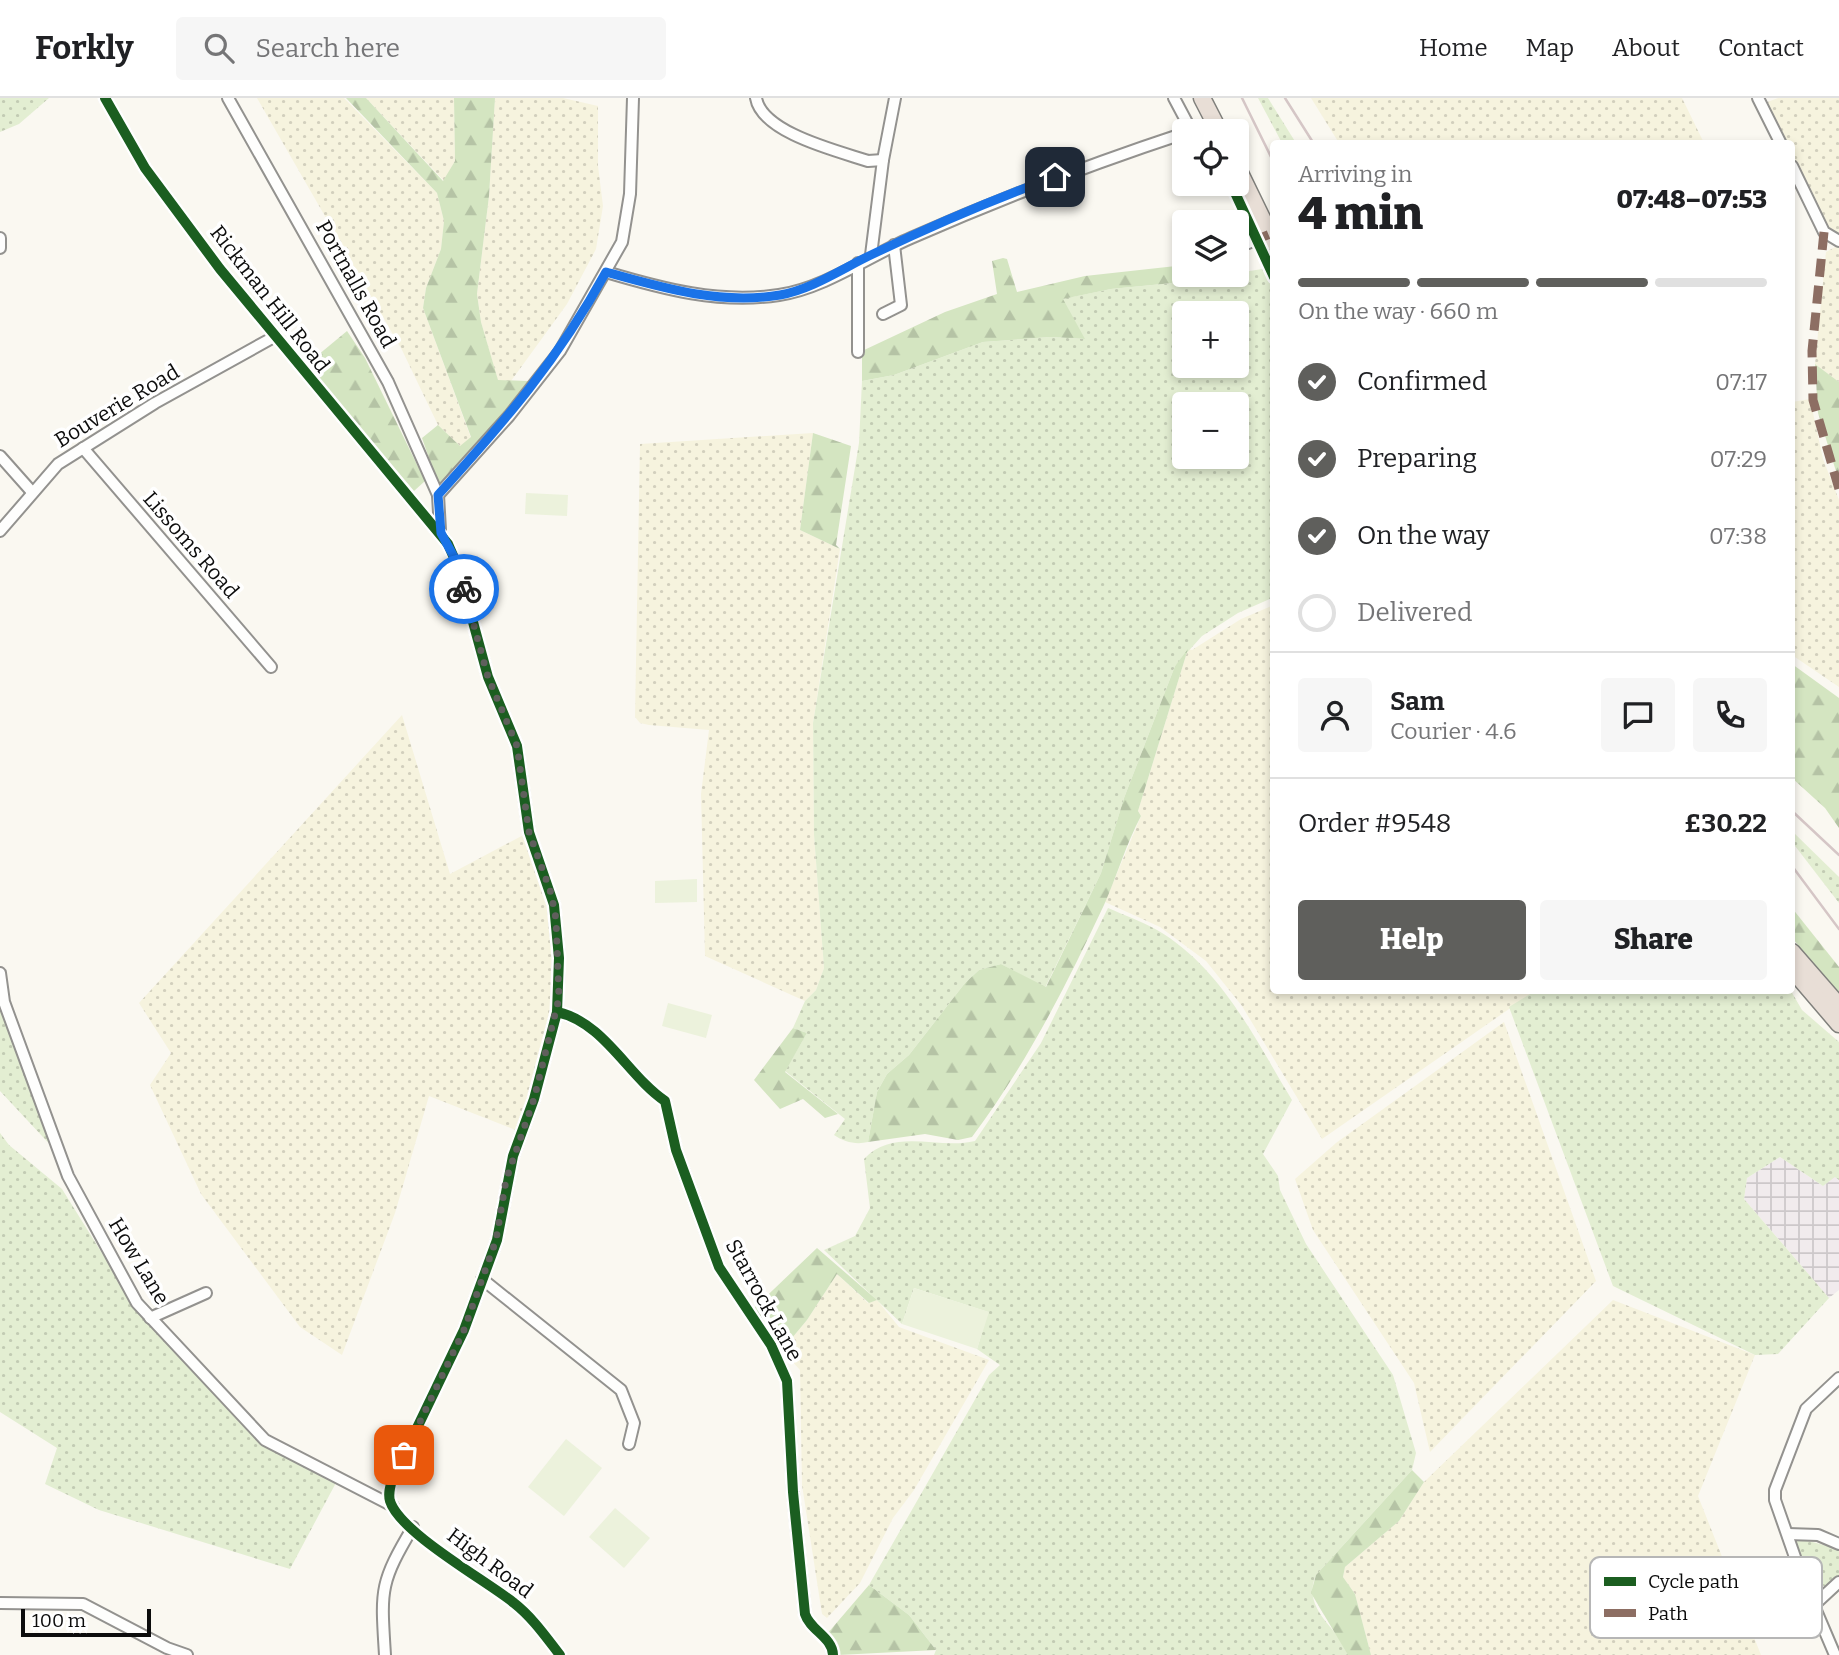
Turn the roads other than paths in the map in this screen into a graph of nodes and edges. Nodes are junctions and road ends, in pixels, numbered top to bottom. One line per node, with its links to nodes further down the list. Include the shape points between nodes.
1 (105, 98): 27 (street, Rickman Hill Road, via 145,168)
2 (228, 98): 32 (street, Portnalls Road, via 382,370)
3 (633, 98): 25 (street, via 630,194 622,242)
4 (756, 98): 13 (street, via 767,118 781,129 868,160)
5 (895, 98): 13 (street)
6 (1174, 98): 9 (street)
7 (1202, 98): 10 (highway)
8 (1758, 98): 12 (street)
9 (1183, 119)
10 (1213, 119)
11 (1172, 137): 21 (street, via 1030,186)
12 (1779, 140)
13 (883, 160): 23 (street)
14 (1795, 172): 19 (street, via 1824,232)
15 (1249, 192): 16 (highway)
16 (1270, 235)
17 (0, 238): 22 (street)
18 (1270, 239): 20 (street)
19 (1839, 241)
20 (1249, 243)
21 (894, 245): 23 (street); 26 (street, via 901,305)
22 (0, 248)
23 (871, 255): 24 (street)
24 (858, 263): 25 (street, via 781,295 731,298 679,293); 28 (street)
25 (606, 272): 32 (street, via 560,351)
26 (883, 314)
27 (274, 337): 29 (street, Bouverie Road); 34 (street, Rickman Hill Road)
28 (858, 352)
29 (82, 448): 31 (street, Bouverie Road, via 58,464); 35 (street, Lissoms Road)
30 (0, 456): 31 (street)
31 (32, 492): 33 (street, Bouverie Road)
32 (438, 495): 34 (street, Portnalls Road)
33 (0, 531)
34 (441, 533): 40 (street, via 458,567 488,677 517,746 529,832 556,919)
35 (271, 667)
36 (1795, 955): 39 (highway)
37 (0, 973): 44 (street, How Lane, via 4,1002 68,1176 136,1303)
38 (1795, 973): 41 (highway)
39 (1839, 1006)
40 (557, 1012): 42 (street); 59 (street, Starrock Lane, via 569,1014 590,1030 627,1063 644,1087 665,1101 676,1150 719,1266 771,1345 787,1381 805,1614)
41 (1839, 1024)
42 (482, 1279): 46 (street, via 621,1390 634,1423); 47 (street, via 464,1330 392,1480)
43 (206, 1293): 44 (street)
44 (150, 1318): 47 (street, How Lane, via 265,1440)
45 (1839, 1378): 49 (street, via 1806,1409 1775,1490)
46 (629, 1444)
47 (393, 1506): 48 (street, High Road)
48 (412, 1527): 57 (street, via 389,1567 383,1588); 58 (street, High Road, via 514,1602)
49 (1788, 1534): 50 (street, via 1818,1535); 51 (street)
50 (1839, 1544)
51 (1796, 1557)
52 (1839, 1582): 53 (street)
53 (1822, 1598)
54 (0, 1603): 56 (street, via 83,1604)
55 (1822, 1624): 60 (street)
56 (187, 1655)
57 (385, 1655)
58 (560, 1655)
59 (833, 1655)
60 (1835, 1655)

